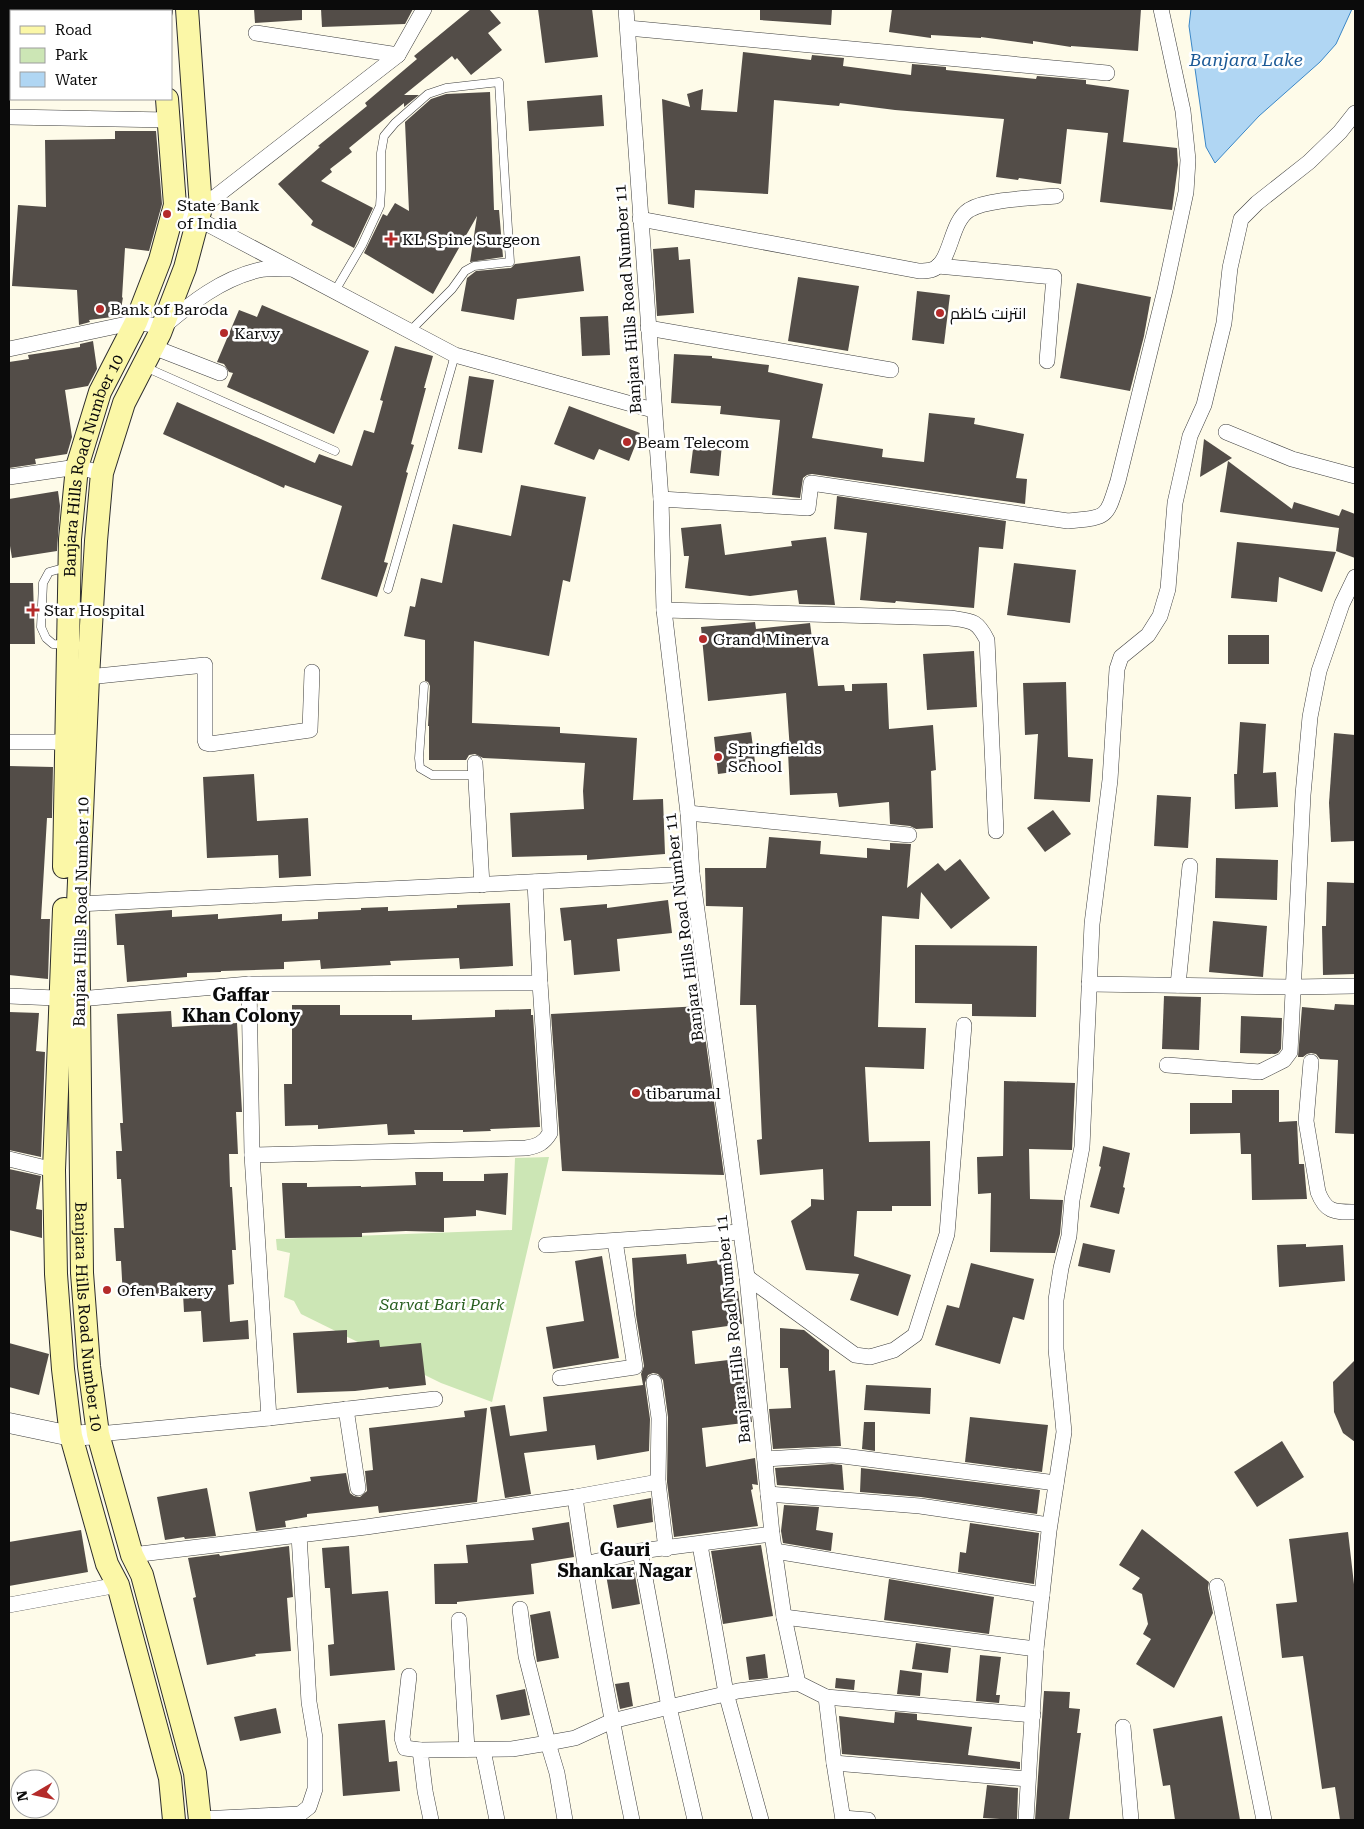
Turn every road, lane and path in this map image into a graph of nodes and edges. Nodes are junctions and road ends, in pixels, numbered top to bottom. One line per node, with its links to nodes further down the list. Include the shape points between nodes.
1 (187, 9): 14 (main road, Banjara Hills Road Number 10)
2 (424, 9): 7 (street)
3 (626, 9): 5 (street, Banjara Hills Road Number 11)
4 (1161, 9): 36 (street, via 1183,111 1188,160 1186,192 1166,290 1109,510 1098,518 1068,521 810,483 808,508)
5 (628, 28): 8 (street); 15 (street, Banjara Hills Road Number 11)
6 (256, 33): 7 (street)
7 (398, 55): 14 (street)
8 (1107, 72)
9 (168, 109): 11 (street); 13 (main road, Banjara Hills Road Number 10)
10 (1355, 113): 56 (street, via 1309,162 1241,218 1230,268 1224,323 1204,405 1190,436 1175,503 1168,589 1160,616 1148,635 1121,657 1117,669 1110,780 1092,924)
11 (9, 117)
12 (1056, 196): 16 (street, via 1014,200 970,210 959,220 944,259)
13 (173, 213): 14 (street); 19 (main road, Banjara Hills Road Number 10, via 160,260)
14 (200, 214): 17 (street); 20 (main road, Banjara Hills Road Number 10, via 185,268)
15 (640, 219): 16 (street, via 919,271); 21 (street, Banjara Hills Road Number 11)
16 (938, 266): 26 (street, via 1054,277)
17 (292, 269): 18 (street); 20 (street, via 260,270 225,282)
18 (335, 291): 22 (street); 22 (lane, via 380,206 380,153 384,136 428,94 446,88 499,82 510,262 474,266 465,271)
19 (136, 322): 20 (street); 23 (street); 32 (main road, Banjara Hills Road Number 10, via 100,392)
20 (162, 327): 25 (main road, Banjara Hills Road Number 10)
21 (648, 328): 27 (street); 29 (street, Banjara Hills Road Number 11)
22 (412, 330): 24 (street)
23 (9, 349)
24 (455, 355): 29 (street); 38 (lane)
25 (148, 357): 28 (street); 31 (lane); 33 (main road, Banjara Hills Road Number 10, via 124,402)
26 (1047, 361)
27 (892, 370)
28 (220, 373)
29 (653, 410): 36 (street, Banjara Hills Road Number 11)
30 (1226, 432): 34 (street, via 1292,459)
31 (334, 451)
32 (77, 467): 33 (street); 35 (street); 44 (main road, Banjara Hills Road Number 10, via 69,566)
33 (102, 473): 41 (main road, Banjara Hills Road Number 10)
34 (1355, 476)
35 (9, 477)
36 (661, 499): 39 (street, Banjara Hills Road Number 11)
37 (1355, 577): 59 (street, via 1319,671 1310,717)
38 (388, 589)
39 (664, 610): 46 (street, Banjara Hills Road Number 11); 47 (street, via 950,618 968,620 980,626 988,640)
40 (312, 672): 41 (street, via 310,730 210,744 205,740 205,665)
41 (88, 677): 53 (main road, Banjara Hills Road Number 10)
42 (424, 686): 45 (lane, via 420,768 432,775)
43 (9, 742): 44 (street)
44 (67, 742): 61 (main road, Banjara Hills Road Number 10)
45 (475, 769): 52 (street)
46 (688, 813): 48 (street); 50 (street, Banjara Hills Road Number 11)
47 (996, 831)
48 (909, 835)
49 (1190, 866): 57 (street)
50 (692, 874): 51 (street); 69 (street, Banjara Hills Road Number 11)
51 (536, 882): 52 (street); 54 (street)
52 (482, 885): 53 (street)
53 (78, 904): 61 (main road, Banjara Hills Road Number 10)
54 (540, 983): 55 (street); 65 (street, via 550,1132 546,1141 537,1146)
55 (249, 984): 61 (street); 65 (street)
56 (1089, 984): 57 (street); 83 (street, via 1082,1147 1056,1300 1056,1349 1064,1432)
57 (1178, 985): 59 (street)
58 (1355, 986): 59 (street)
59 (1294, 987): 64 (street, via 1290,1052 1284,1060 1260,1072)
60 (9, 996): 61 (street)
61 (70, 999): 67 (main road, Banjara Hills Road Number 10); 79 (main road, Banjara Hills Road Number 10, via 82,1273)
62 (964, 1025): 72 (street, via 947,1234 915,1335 894,1350 870,1357 855,1355)
63 (1310, 1062): 68 (street, via 1306,1121 1318,1192 1328,1209)
64 (1168, 1064)
65 (252, 1155): 77 (street)
66 (9, 1159): 67 (street)
67 (54, 1170): 80 (main road, Banjara Hills Road Number 10, via 56,1274)
68 (1355, 1212)
69 (740, 1232): 70 (street); 72 (street, Banjara Hills Road Number 11)
70 (615, 1241): 71 (street); 73 (street, via 635,1367)
71 (546, 1245)
72 (747, 1277): 81 (street, Banjara Hills Road Number 11)
73 (560, 1378)
74 (654, 1382): 82 (street, via 659,1418)
75 (435, 1399): 76 (street)
76 (346, 1409): 77 (street); 84 (street)
77 (269, 1418): 79 (street)
78 (9, 1423): 80 (street)
79 (98, 1434): 80 (street); 94 (main road, Banjara Hills Road Number 10)
80 (71, 1436): 96 (main road, Banjara Hills Road Number 10, via 108,1564)
81 (765, 1459): 83 (street, via 838,1456); 85 (street, Banjara Hills Road Number 11)
82 (658, 1482): 86 (street); 91 (street)
83 (1056, 1483): 87 (street)
84 (358, 1488)
85 (768, 1494): 87 (street, via 920,1506); 88 (street, Banjara Hills Road Number 11)
86 (575, 1497): 89 (street); 95 (street)
87 (1050, 1525): 98 (street)
88 (772, 1534): 90 (street); 92 (street, Banjara Hills Road Number 11)
89 (299, 1535): 94 (street); 120 (street, via 316,1788 309,1807 300,1814)
90 (700, 1545): 91 (street); 106 (street)
91 (666, 1549): 93 (street)
92 (775, 1551): 98 (street); 101 (street, Banjara Hills Road Number 11)
93 (640, 1552): 95 (street); 108 (street)
94 (132, 1554): 120 (main road, Banjara Hills Road Number 10, via 142,1575 195,1773)
95 (585, 1564): 110 (street)
96 (118, 1585): 99 (street); 119 (main road, Banjara Hills Road Number 10, via 170,1778)
97 (1217, 1586): 130 (street)
98 (1042, 1594): 103 (street)
99 (9, 1604)
100 (520, 1609): 112 (street, via 526,1656)
101 (784, 1617): 103 (street); 105 (street, Banjara Hills Road Number 11)
102 (459, 1620): 113 (street)
103 (1036, 1649): 109 (street)
104 (409, 1676): 114 (street, via 402,1738 405,1748)
105 (798, 1683): 106 (street); 107 (street)
106 (726, 1693): 108 (street); 126 (street)
107 (826, 1697): 109 (street); 116 (street)
108 (669, 1707): 110 (street); 125 (street)
109 (1033, 1715): 117 (street)
110 (612, 1722): 112 (street, via 575,1738); 124 (street)
111 (1123, 1727): 129 (street)
112 (548, 1744): 115 (street); 123 (street)
113 (467, 1749): 114 (street); 115 (street)
114 (420, 1750): 121 (street)
115 (483, 1750): 122 (street)
116 (834, 1764): 117 (street); 118 (street)
117 (1027, 1779): 128 (street)
118 (843, 1819): 127 (street)
119 (174, 1820)
120 (200, 1820)
121 (431, 1820)
122 (497, 1820)
123 (565, 1820)
124 (632, 1820)
125 (696, 1820)
126 (761, 1820)
127 (868, 1820)
128 (1026, 1820)
129 (1131, 1820)
130 (1264, 1820)

